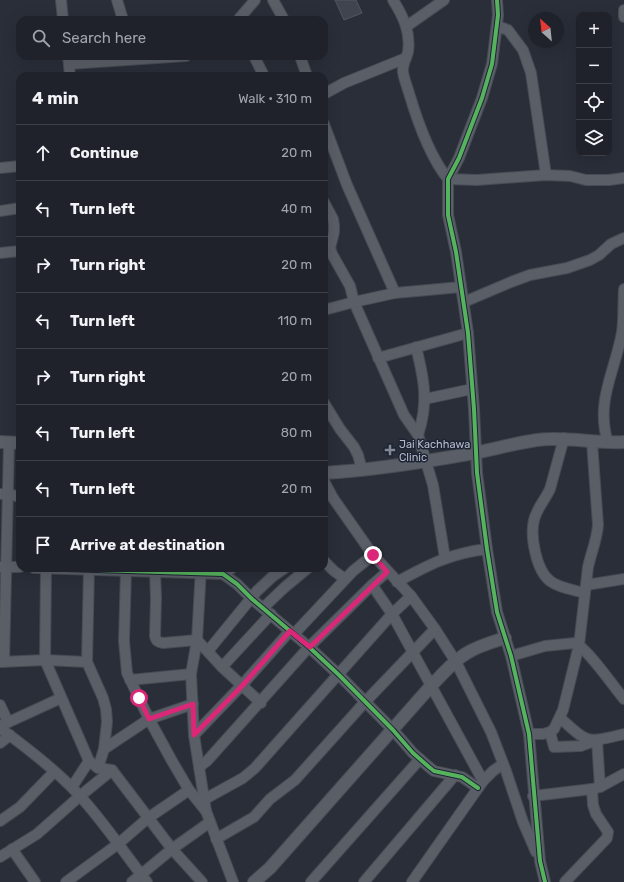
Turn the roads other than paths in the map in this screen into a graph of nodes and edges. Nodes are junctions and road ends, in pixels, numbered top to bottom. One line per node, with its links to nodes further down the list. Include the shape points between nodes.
1 (61, 0): 9 (street)
2 (117, 0): 10 (street)
3 (255, 0): 11 (street)
4 (273, 0): 12 (street)
5 (393, 0): 14 (street)
6 (444, 0): 14 (street)
7 (497, 0): 15 (street)
8 (624, 10): 13 (street)
9 (63, 16)
10 (121, 16)
11 (241, 16)
12 (282, 16)
13 (624, 17)
14 (407, 26): 16 (street)
15 (497, 26): 27 (street, via 508,30 525,56 532,80); 29 (street, via 492,64 482,98)
16 (406, 58): 23 (street); 29 (street, via 403,72 412,101 426,139)
17 (68, 60): 20 (street)
18 (256, 60): 21 (street)
19 (301, 60): 22 (street)
20 (70, 72)
21 (262, 72)
22 (306, 72)
23 (328, 92)
24 (328, 135): 39 (street, via 347,185)
25 (16, 166): 26 (street)
26 (0, 168)
27 (546, 175): 28 (street, via 586,180); 29 (street)
28 (624, 178)
29 (448, 180): 37 (street, via 448,215)
30 (16, 209): 32 (street)
31 (328, 210): 34 (street, via 333,219 334,232)
32 (0, 211)
33 (624, 238): 41 (street, via 611,244 590,260 567,268 530,275)
34 (328, 239): 40 (street, via 332,254 350,286)
35 (16, 251): 36 (street)
36 (0, 253)
37 (461, 287): 39 (street); 41 (street)
38 (624, 289): 54 (street, via 624,322 609,380 603,417)
39 (396, 293): 40 (street)
40 (354, 302): 42 (street); 45 (street)
41 (464, 302): 43 (street)
42 (328, 309)
43 (468, 333): 44 (street); 46 (street)
44 (416, 347): 45 (street); 47 (street)
45 (378, 358): 49 (street, via 404,415)
46 (472, 389): 47 (street); 55 (street)
47 (425, 398): 49 (street)
48 (328, 410): 57 (street, via 354,447)
49 (418, 435): 56 (street)
50 (564, 438): 52 (street); 55 (street, via 536,440); 83 (street, via 550,489 534,519 534,544 539,565 549,580 556,585)
51 (5, 442): 60 (street)
52 (592, 442): 54 (street); 83 (street, via 598,525 590,555)
53 (624, 442): 54 (street)
54 (608, 443)
55 (475, 453): 56 (street); 62 (street)
56 (427, 461): 57 (street); 64 (street)
57 (362, 470): 58 (street)
58 (328, 473)
59 (328, 489): 63 (street)
60 (5, 494): 61 (street); 66 (street)
61 (16, 496)
62 (487, 548): 64 (street); 90 (street, via 497,612)
63 (373, 555): 77 (street); 79 (street)
64 (445, 558): 81 (street)
65 (328, 566): 79 (street)
66 (3, 567): 67 (street); 98 (street)
67 (16, 567)
68 (46, 572): 97 (street)
69 (89, 572): 99 (street)
70 (126, 572): 104 (street, via 124,641)
71 (155, 572): 91 (street, via 156,640 163,643)
72 (201, 572): 91 (street)
73 (208, 572): 78 (street)
74 (226, 572): 78 (street)
75 (279, 572): 85 (street, via 257,591)
76 (303, 572): 86 (street, via 285,587)
77 (387, 572): 81 (street); 82 (street)
78 (223, 574): 85 (street)
79 (345, 579): 89 (street)
80 (624, 579): 83 (street)
81 (397, 582): 84 (street)
82 (372, 585): 87 (street); 93 (street)
83 (586, 589): 92 (street)
84 (411, 596): 87 (street); 88 (street)
85 (252, 599): 86 (street); 94 (street)
86 (267, 611): 89 (street); 101 (street)
87 (392, 614): 95 (street); 103 (street)
88 (436, 629): 95 (street); 100 (street)
89 (292, 632): 93 (street); 105 (street)
90 (505, 638): 96 (street); 100 (street, via 477,648)
91 (197, 640): 94 (street); 102 (street)
92 (579, 645): 96 (street, via 569,642 558,643); 108 (street); 113 (street)
93 (310, 647): 103 (street); 110 (street)
94 (208, 650): 101 (street)
95 (413, 651): 106 (street); 109 (street)
96 (511, 656): 118 (street)
97 (45, 660): 98 (street); 99 (street); 107 (street)
98 (2, 662)
99 (87, 662): 124 (street, via 106,709)
100 (456, 662): 106 (street); 127 (street, via 491,732)
101 (222, 667): 105 (street)
102 (191, 674): 104 (street); 111 (street)
103 (339, 675): 109 (street); 140 (street, via 255,768)
104 (130, 680): 114 (street)
105 (242, 686): 110 (street); 120 (street)
106 (432, 686): 116 (street); 134 (street)
107 (61, 698): 115 (street); 126 (street)
108 (624, 699)
109 (364, 702): 116 (street); 145 (street, via 295,780 270,799 254,817)
110 (260, 703): 128 (street)
111 (193, 704): 114 (street); 120 (street)
112 (0, 705): 115 (street)
113 (560, 718): 117 (street); 122 (street, via 583,738)
114 (149, 719): 124 (street); 137 (street)
115 (3, 726): 121 (street)
116 (393, 730): 125 (street); 157 (street, via 270,868)
117 (550, 732): 118 (street); 122 (street, via 554,747 581,746)
118 (528, 734): 139 (street)
119 (624, 734): 122 (street)
120 (194, 735): 128 (street)
121 (10, 736): 123 (street); 131 (street)
122 (597, 740): 136 (street)
123 (0, 743)
124 (104, 749): 129 (street)
125 (420, 759): 133 (street, via 434,770); 158 (street)
126 (89, 761): 129 (street); 135 (street)
127 (503, 764): 134 (street); 150 (street)
128 (199, 767): 140 (street)
129 (98, 768): 130 (street)
130 (112, 770): 138 (street); 142 (street)
131 (54, 772): 135 (street); 143 (street, via 20,807)
132 (624, 774): 136 (street)
133 (455, 775): 134 (street); 159 (street)
134 (480, 784): 160 (street)
135 (72, 787): 138 (street)
136 (596, 788): 139 (street); 162 (street, via 593,805 608,832 606,838)
137 (189, 790): 141 (street); 142 (street)
138 (80, 796): 146 (street); 147 (street, via 37,834)
139 (533, 796): 150 (street)
140 (205, 800): 141 (street)
141 (206, 811): 144 (street)
142 (148, 818): 146 (street); 148 (street)
143 (0, 821)
144 (210, 822): 145 (street); 148 (street)
145 (216, 839): 156 (street)
146 (118, 844): 151 (street); 154 (street)
147 (12, 849): 149 (street); 153 (street)
148 (172, 849): 151 (street); 152 (street)
149 (0, 858)
150 (540, 861): 161 (street)
151 (144, 878): 155 (street)
152 (198, 881)
153 (35, 882)
154 (66, 882)
155 (132, 882)
156 (233, 882)
157 (254, 882)
158 (311, 882)
159 (364, 882)
160 (413, 882)
161 (545, 882)
162 (565, 882)

